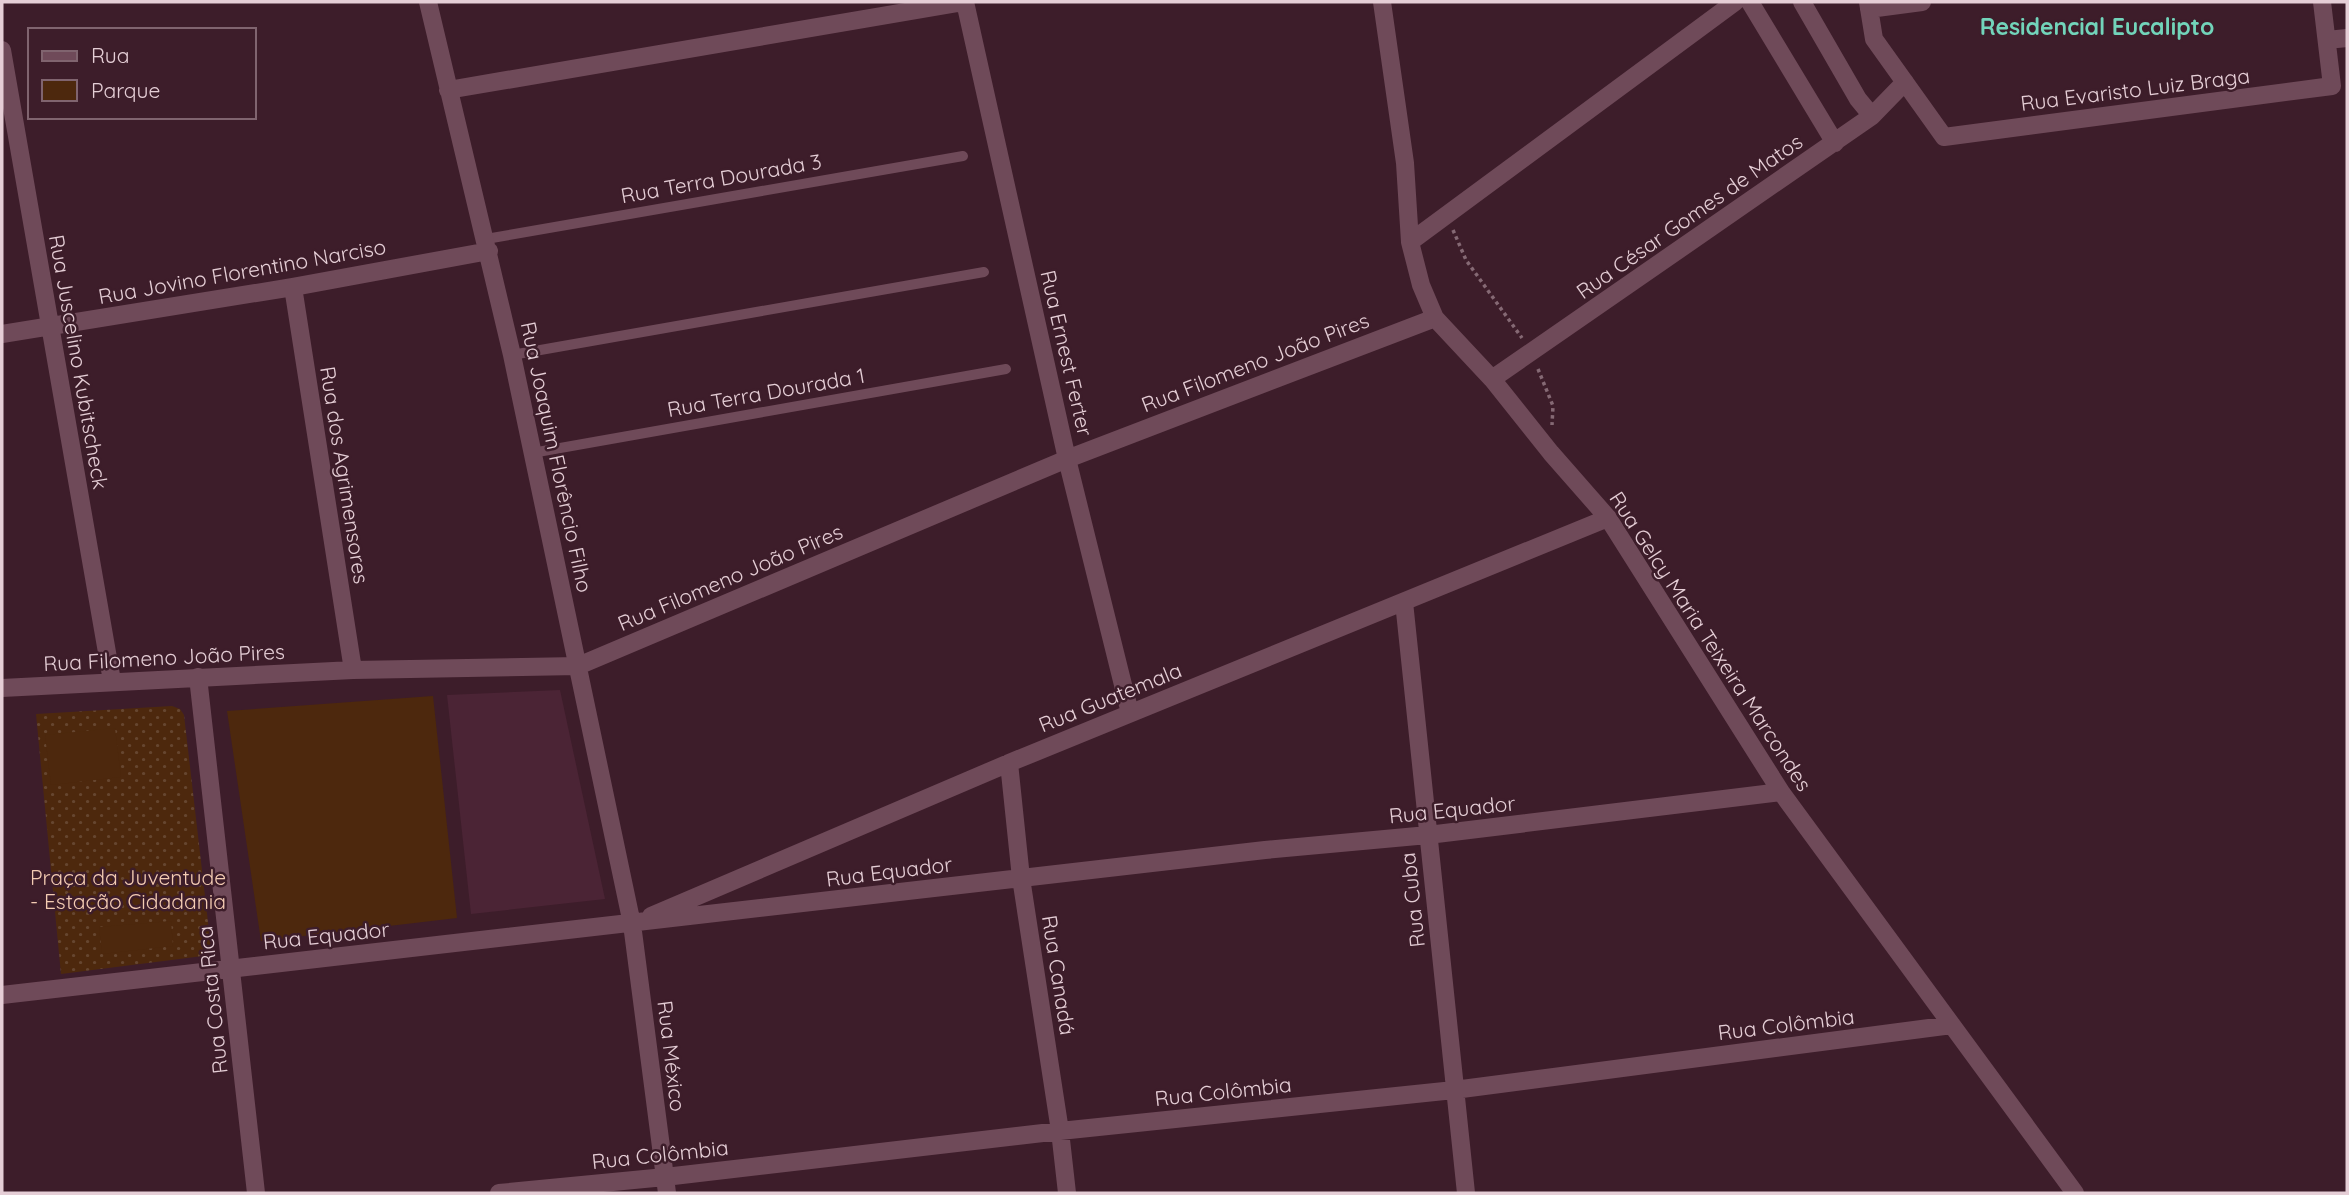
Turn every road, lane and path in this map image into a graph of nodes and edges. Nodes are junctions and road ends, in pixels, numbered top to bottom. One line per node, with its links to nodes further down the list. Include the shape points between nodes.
1 (428, 2): 14 (street, Rua Joaquim Florêncio Filho)
2 (965, 2): 14 (street); 32 (street, Rua Ernest Ferter)
3 (1382, 2): 19 (street, Rua Gelcy Maria Teixeira Marcondes, via 1405,163)
4 (1735, 2): 18 (street)
5 (1750, 2): 16 (street)
6 (1802, 2): 15 (street)
7 (1922, 2): 9 (street)
8 (2322, 2): 11 (street)
9 (1869, 6): 13 (street, via 1874,39)
10 (2347, 38): 11 (street)
11 (2327, 40): 13 (street, Rua Evaristo Luiz Braga, via 2332,86 1944,137)
12 (2, 50): 24 (street, Rua Juscelino Kubitscheck)
13 (1905, 82): 15 (street, Rua César Gomes de Matos)
14 (448, 90): 20 (street, Rua Joaquim Florêncio Filho)
15 (1872, 116): 16 (street, Rua César Gomes de Matos)
16 (1835, 143): 26 (street, Rua César Gomes de Matos)
17 (963, 156): 20 (lane, Rua Terra Dourada 3)
18 (1446, 215): 19 (street); 26 (path, via 1466,260)
19 (1410, 242): 23 (street, Rua Gelcy Maria Teixeira Marcondes)
20 (488, 245): 22 (street, Rua Jovino Florentino Narciso); 27 (street, Rua Joaquim Florêncio Filho)
21 (984, 272): 27 (lane)
22 (293, 287): 24 (street, Rua Jovino Florentino Narciso); 36 (street, Rua dos Agrimensores)
23 (1435, 317): 29 (street, Rua Gelcy Maria Teixeira Marcondes); 32 (street, Rua Filomeno João Pires)
24 (50, 326): 25 (street, Rua Jovino Florentino Narciso); 38 (street, Rua Juscelino Kubitscheck)
25 (2, 334)
26 (1531, 352): 29 (street, Rua César Gomes de Matos); 31 (path, via 1553,406)
27 (512, 355): 30 (street, Rua Joaquim Florêncio Filho)
28 (1006, 369): 30 (lane, Rua Terra Dourada 1)
29 (1492, 379): 31 (street, Rua Gelcy Maria Teixeira Marcondes)
30 (532, 453): 35 (street, Rua Joaquim Florêncio Filho)
31 (1551, 453): 33 (street, Rua Gelcy Maria Teixeira Marcondes)
32 (1067, 459): 35 (street, Rua Filomeno João Pires); 40 (street, Rua Ernest Ferter)
33 (1608, 518): 34 (street, Rua Guatemala); 42 (street, Rua Gelcy Maria Teixeira Marcondes)
34 (1404, 602): 40 (street, Rua Guatemala); 43 (street, Rua Cuba)
35 (578, 666): 36 (street, Rua Filomeno João Pires); 45 (street, Rua Joaquim Florêncio Filho)
36 (352, 670): 37 (street, Rua Filomeno João Pires)
37 (198, 677): 38 (street, Rua Filomeno João Pires); 46 (street, Rua Costa Rica)
38 (112, 681): 39 (street, Rua Filomeno João Pires)
39 (2, 688)
40 (1130, 713): 41 (street, Rua Guatemala)
41 (1009, 763): 44 (street, Rua Canadá); 45 (street, Rua Guatemala)
42 (1781, 792): 43 (street, Rua Equador); 48 (street, Rua Gelcy Maria Teixeira Marcondes)
43 (1428, 835): 44 (street, Rua Equador); 49 (street, Rua Cuba)
44 (1021, 878): 45 (street, Rua Equador); 50 (street, Rua Canadá)
45 (632, 924): 46 (street, Rua Equador); 51 (street, Rua México)
46 (231, 968): 47 (street, Rua Equador); 52 (street, Rua Costa Rica)
47 (2, 995)
48 (1952, 1025): 49 (street, Rua Colômbia); 56 (street, Rua Gelcy Maria Teixeira Marcondes)
49 (1454, 1090): 50 (street, Rua Colômbia); 55 (street, Rua Cuba)
50 (1060, 1131): 51 (street, Rua Colômbia); 54 (street, Rua Canadá)
51 (666, 1185): 53 (street, Rua Colômbia)
52 (256, 1193)
53 (499, 1193)
54 (1067, 1193)
55 (1466, 1193)
56 (2075, 1193)

